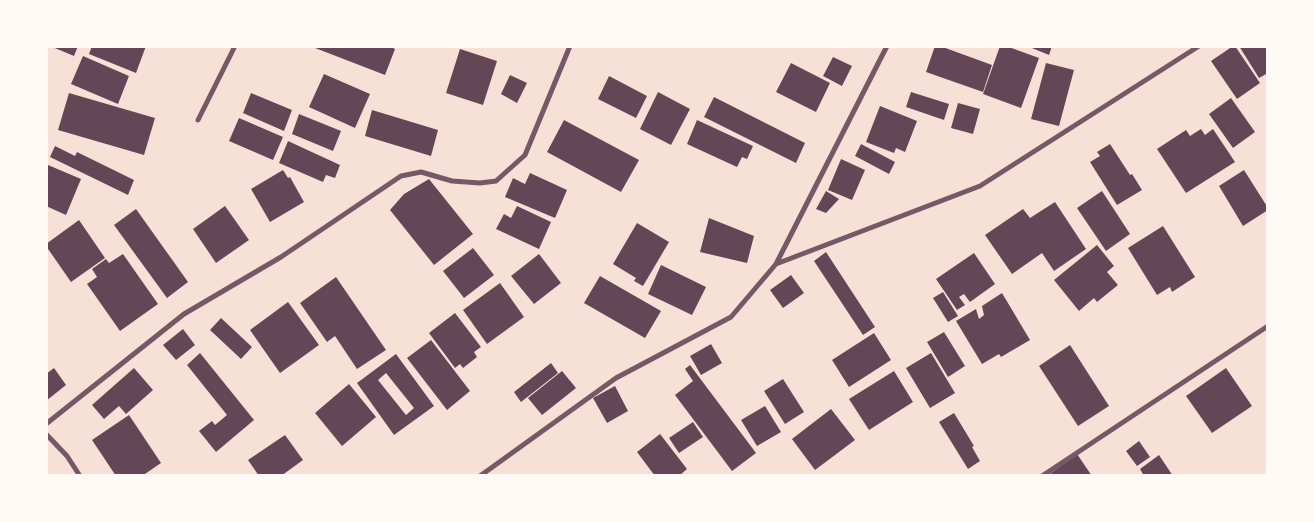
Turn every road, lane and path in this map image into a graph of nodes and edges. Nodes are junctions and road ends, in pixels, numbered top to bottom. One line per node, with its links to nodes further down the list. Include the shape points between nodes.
1 (235, 46): 5 (street)
2 (570, 46): 8 (street, via 525,155 496,181 452,181 421,172 401,176 281,257 184,314)
3 (888, 46): 6 (street)
4 (1199, 46): 6 (street, via 980,186)
5 (198, 120)
6 (776, 264): 11 (street, via 732,318 616,378)
7 (1268, 326): 12 (street)
8 (46, 424)
9 (46, 434): 10 (street)
10 (80, 476)
11 (480, 476)
12 (1042, 476)

